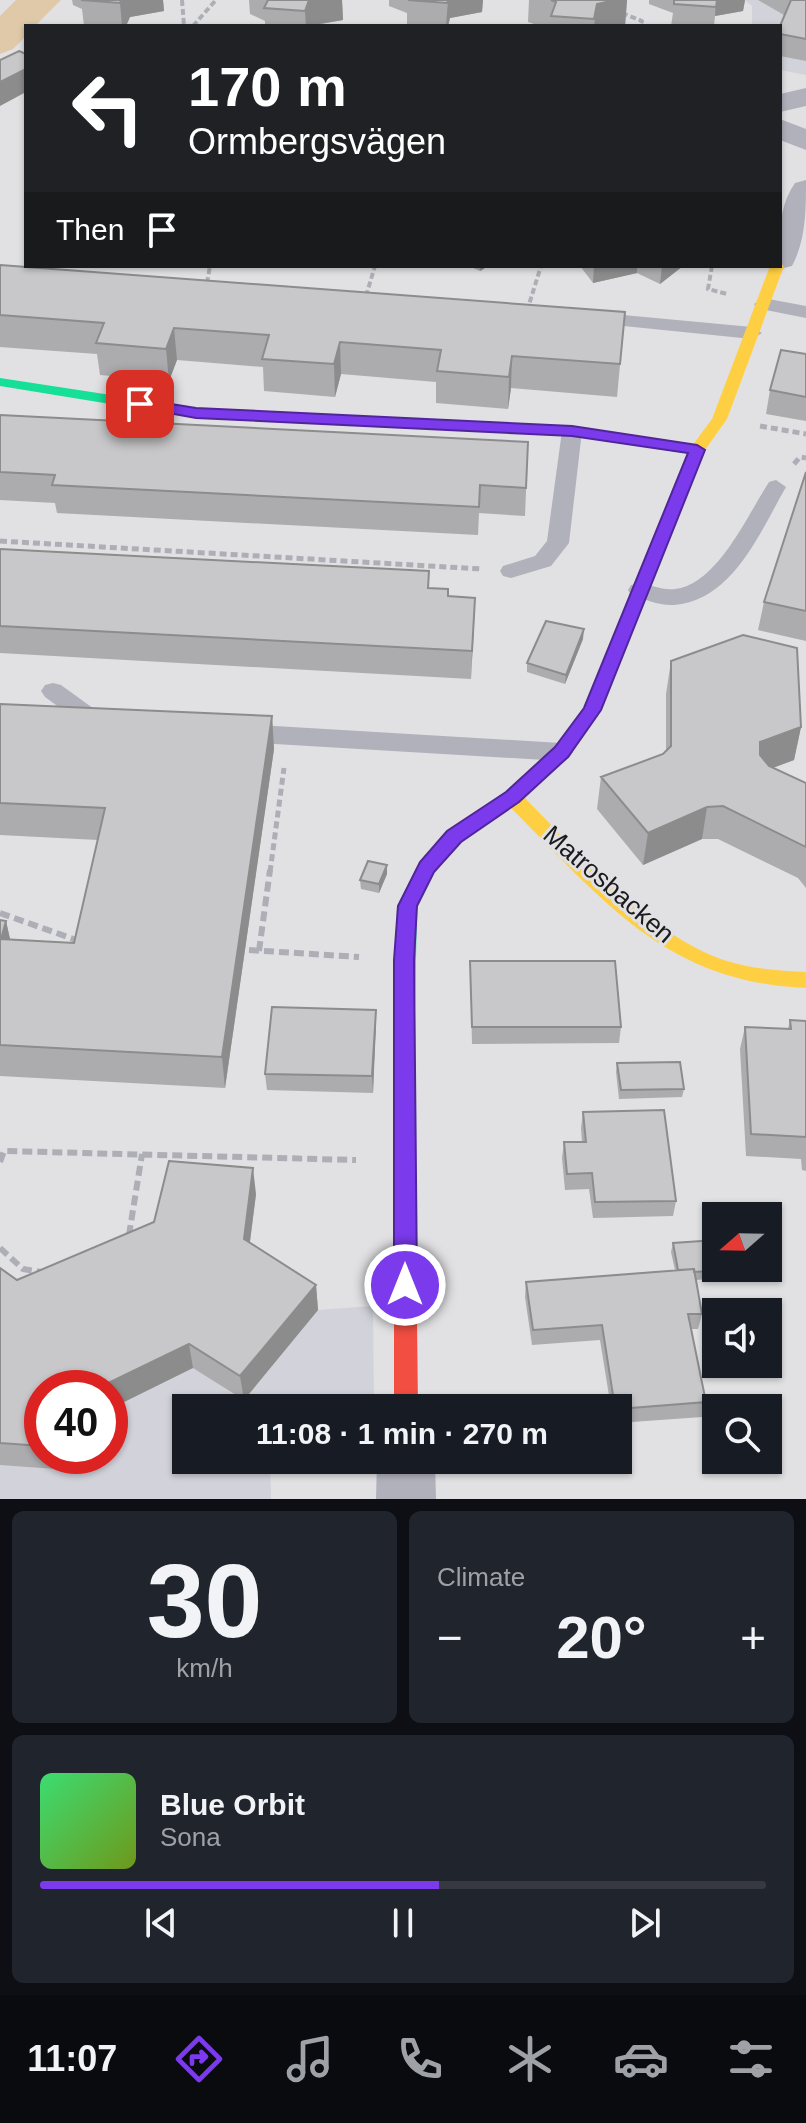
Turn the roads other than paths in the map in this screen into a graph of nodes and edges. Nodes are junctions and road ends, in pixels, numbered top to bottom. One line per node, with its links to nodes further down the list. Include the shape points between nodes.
1 (806, 97): 2 (street)
2 (782, 103)
3 (782, 129): 4 (street)
4 (806, 141)
5 (806, 190): 6 (street)
6 (782, 254)
7 (776, 268): 8 (street)
8 (763, 304): 10 (lane); 11 (street)
9 (527, 312): 11 (lane)
10 (806, 312)
11 (752, 333): 14 (street, via 719,419)
12 (0, 382): 13 (street, via 196,413)
13 (572, 431): 14 (street); 16 (lane, via 558,543 543,561)
14 (697, 450): 17 (street)
15 (776, 487): 17 (lane, via 722,571 674,597)
16 (511, 571)
17 (639, 590): 21 (street, via 592,710)
18 (53, 691): 19 (lane, via 95,725)
19 (125, 726)
20 (214, 731): 21 (lane)
21 (561, 752): 22 (street)
22 (512, 797): 23 (street, Matrosbacken, via 664,938 715,965); 24 (street, via 454,837 427,867 407,906)
23 (806, 980)
24 (406, 1394)
25 (406, 1474): 26 (street)
26 (406, 1499)

